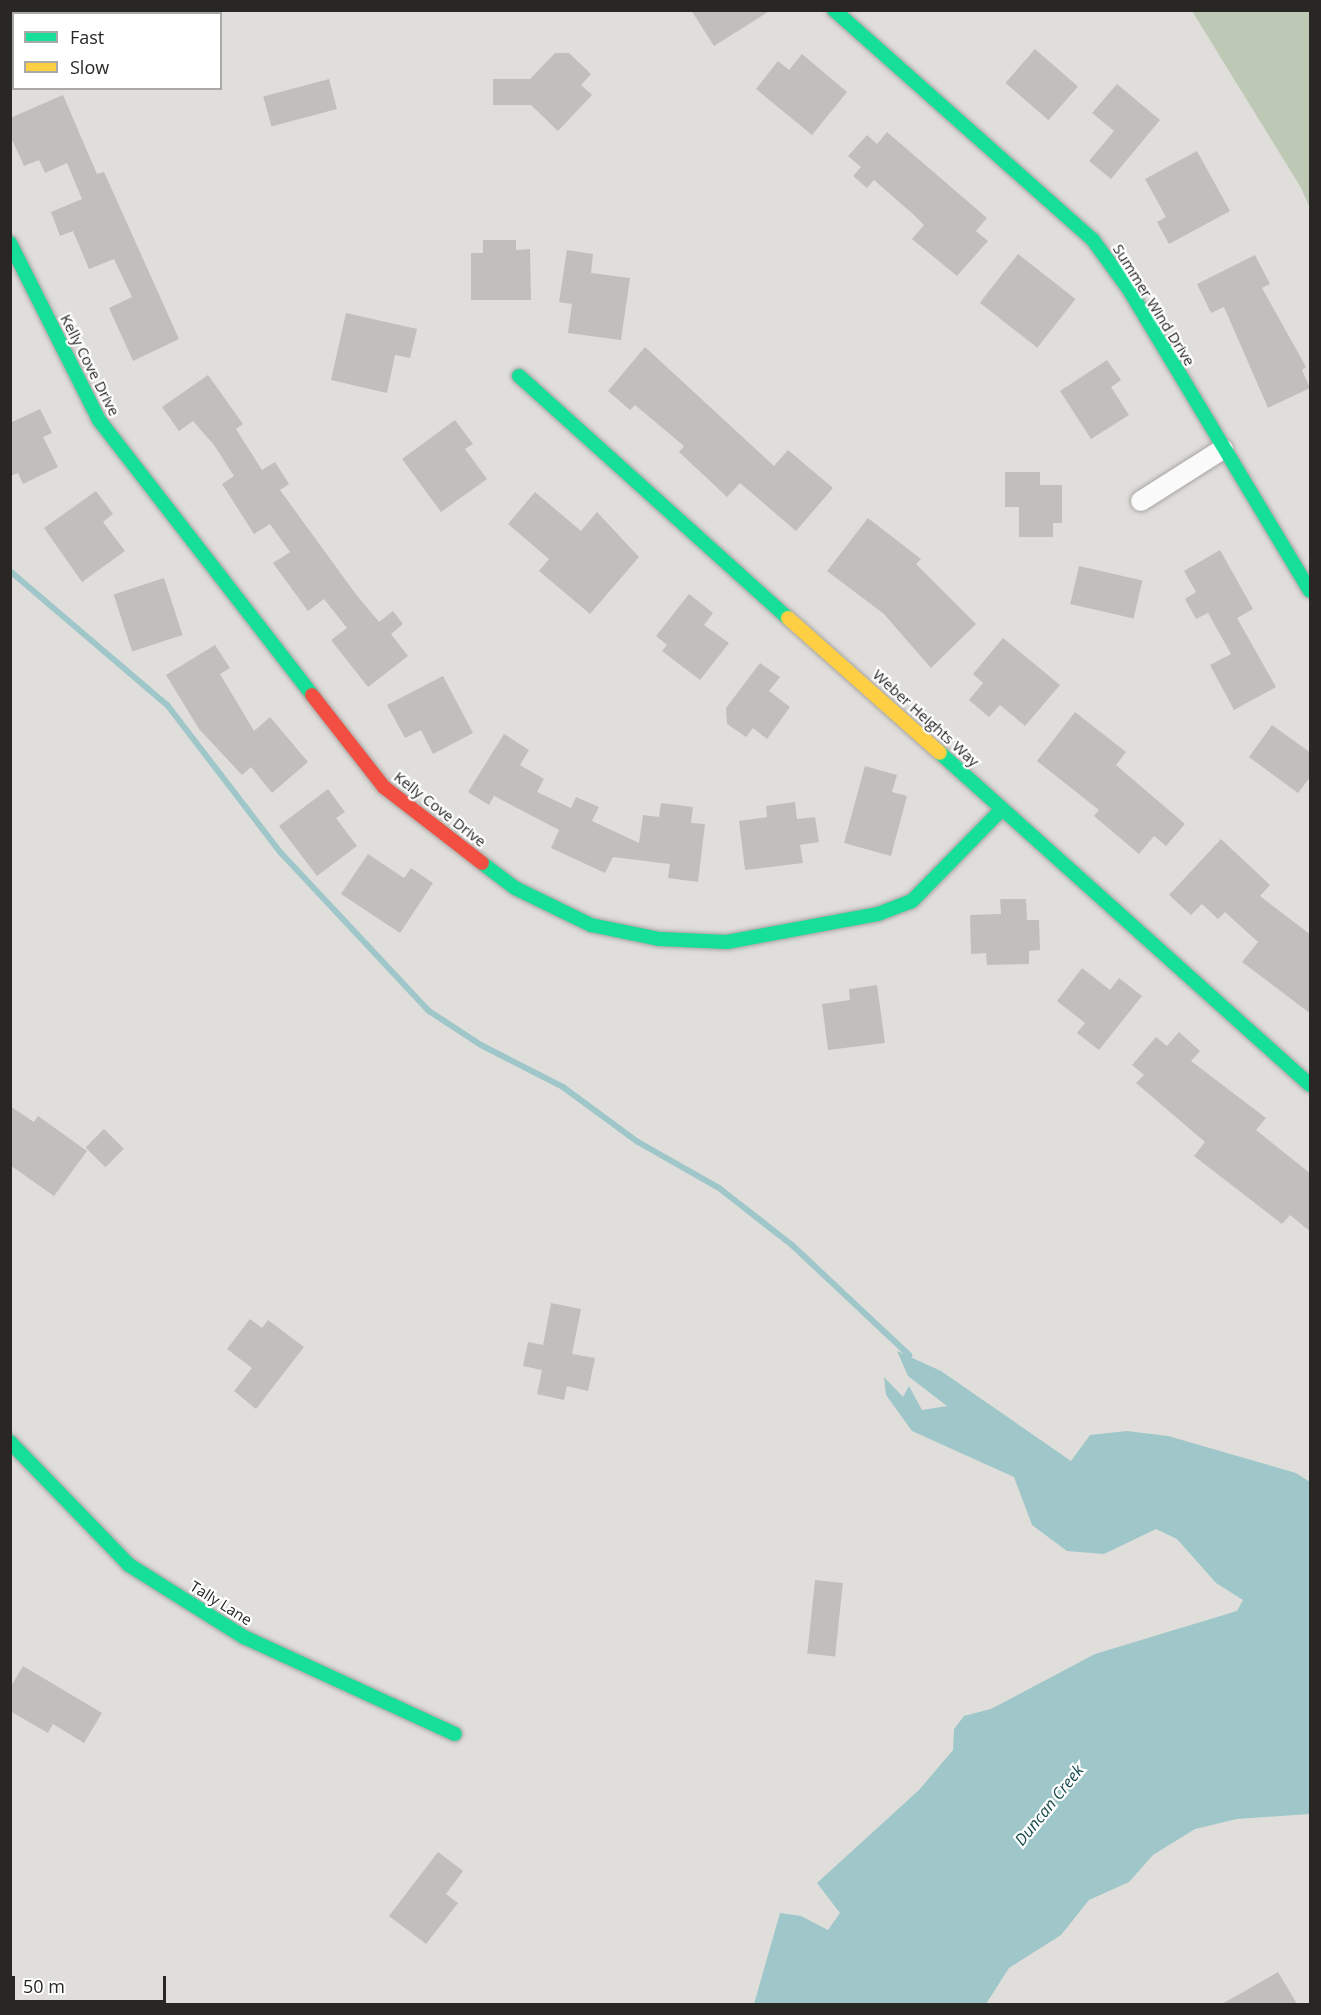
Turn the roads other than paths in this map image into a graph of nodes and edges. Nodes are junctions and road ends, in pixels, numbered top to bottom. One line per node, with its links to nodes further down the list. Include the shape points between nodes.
1 (834, 10): 4 (street, Summer Wind Drive, via 1093,240)
2 (10, 243): 7 (street, Kelly Cove Drive, via 99,420 384,787 515,888 591,925 659,939 727,942 878,914 912,902)
3 (519, 376): 7 (street, Weber Heights Way)
4 (1223, 449): 5 (street); 6 (street, Summer Wind Drive)
5 (1141, 501)
6 (1311, 591)
7 (1002, 809): 8 (street, Weber Heights Way)
8 (1311, 1085)
9 (10, 1442): 10 (street, Tally Lane, via 129,1565 244,1637)
10 (454, 1734)

